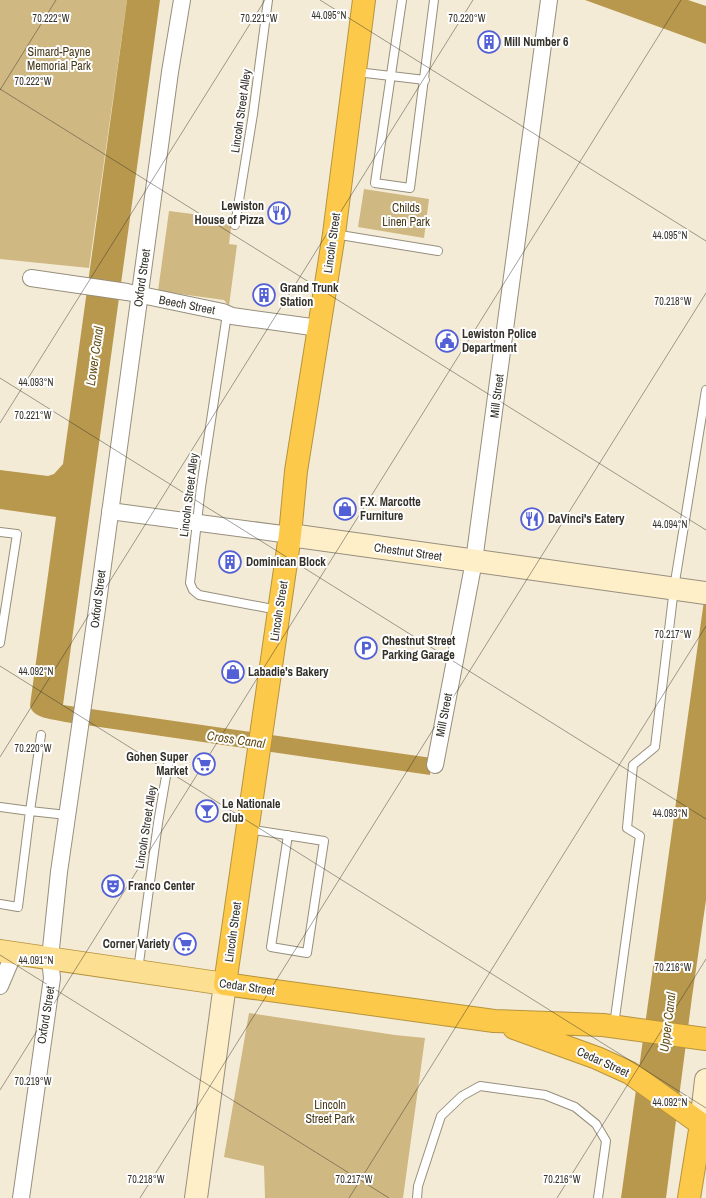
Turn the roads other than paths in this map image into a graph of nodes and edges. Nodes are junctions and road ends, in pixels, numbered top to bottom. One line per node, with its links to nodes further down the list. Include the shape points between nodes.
1 (182, 0): 14 (street, Oxford Street)
2 (268, 0): 10 (lane, Lincoln Street Alley)
3 (364, 0): 7 (highway, Lincoln Street)
4 (402, 0): 8 (lane)
5 (434, 0): 9 (lane)
6 (550, 0): 22 (street, Mill Street)
7 (354, 72): 8 (lane); 11 (highway, Lincoln Street)
8 (390, 76): 9 (lane); 9 (lane, via 375,183 410,188)
9 (425, 80)
10 (235, 225)
11 (334, 234): 12 (lane); 16 (highway, Lincoln Street)
12 (438, 250)
13 (31, 278): 14 (street, Beech Street)
14 (134, 294): 15 (street, Beech Street); 18 (street, Oxford Street)
15 (227, 314): 16 (street, Beech Street); 19 (lane, Lincoln Street Alley)
16 (319, 328): 21 (highway, Lincoln Street, via 296,470)
17 (706, 390): 23 (lane)
18 (110, 511): 19 (street, Chestnut Street); 32 (street, Oxford Street)
19 (198, 523): 21 (street, Chestnut Street); 25 (lane, Lincoln Street Alley, via 190,583 193,590 199,595)
20 (0, 532): 26 (lane, via 17,534)
21 (290, 535): 22 (street, Chestnut Street); 25 (highway, Lincoln Street)
22 (474, 561): 23 (street, Chestnut Street); 29 (street, Mill Street)
23 (674, 588): 24 (street, Chestnut Street); 42 (lane, via 655,747 633,765 627,828 640,836)
24 (702, 592)
25 (279, 610): 33 (highway, Lincoln Street)
26 (0, 643)
27 (41, 735): 31 (lane)
28 (169, 759): 38 (lane, Lincoln Street Alley)
29 (435, 765)
30 (0, 807): 31 (lane)
31 (30, 811): 32 (lane); 35 (lane, via 18,907)
32 (67, 815): 37 (street, Oxford Street)
33 (247, 829): 34 (lane); 39 (highway, Lincoln Street)
34 (288, 834): 34 (lane, via 324,841 307,953 271,947)
35 (0, 904)
36 (7, 952): 37 (main road, Cedar Street); 40 (street)
37 (50, 958): 38 (main road, Cedar Street); 47 (street, Oxford Street, via 52,978)
38 (138, 971): 39 (main road, Cedar Street)
39 (225, 984): 41 (highway, Cedar Street); 48 (street, Lincoln Street)
40 (0, 986)
41 (494, 1021): 42 (highway, Cedar Street); 45 (highway, Cedar Street, via 597,1058 630,1073)
42 (624, 1027): 43 (highway, Cedar Street)
43 (701, 1038)
44 (706, 1080): 45 (street)
45 (693, 1118): 46 (highway)
46 (701, 1159): 51 (highway)
47 (21, 1198)
48 (196, 1198)
49 (417, 1198): 50 (lane, via 418,1186 441,1116 462,1096 480,1086 544,1095 575,1107 596,1124 606,1141)
50 (598, 1198)
51 (689, 1198)

